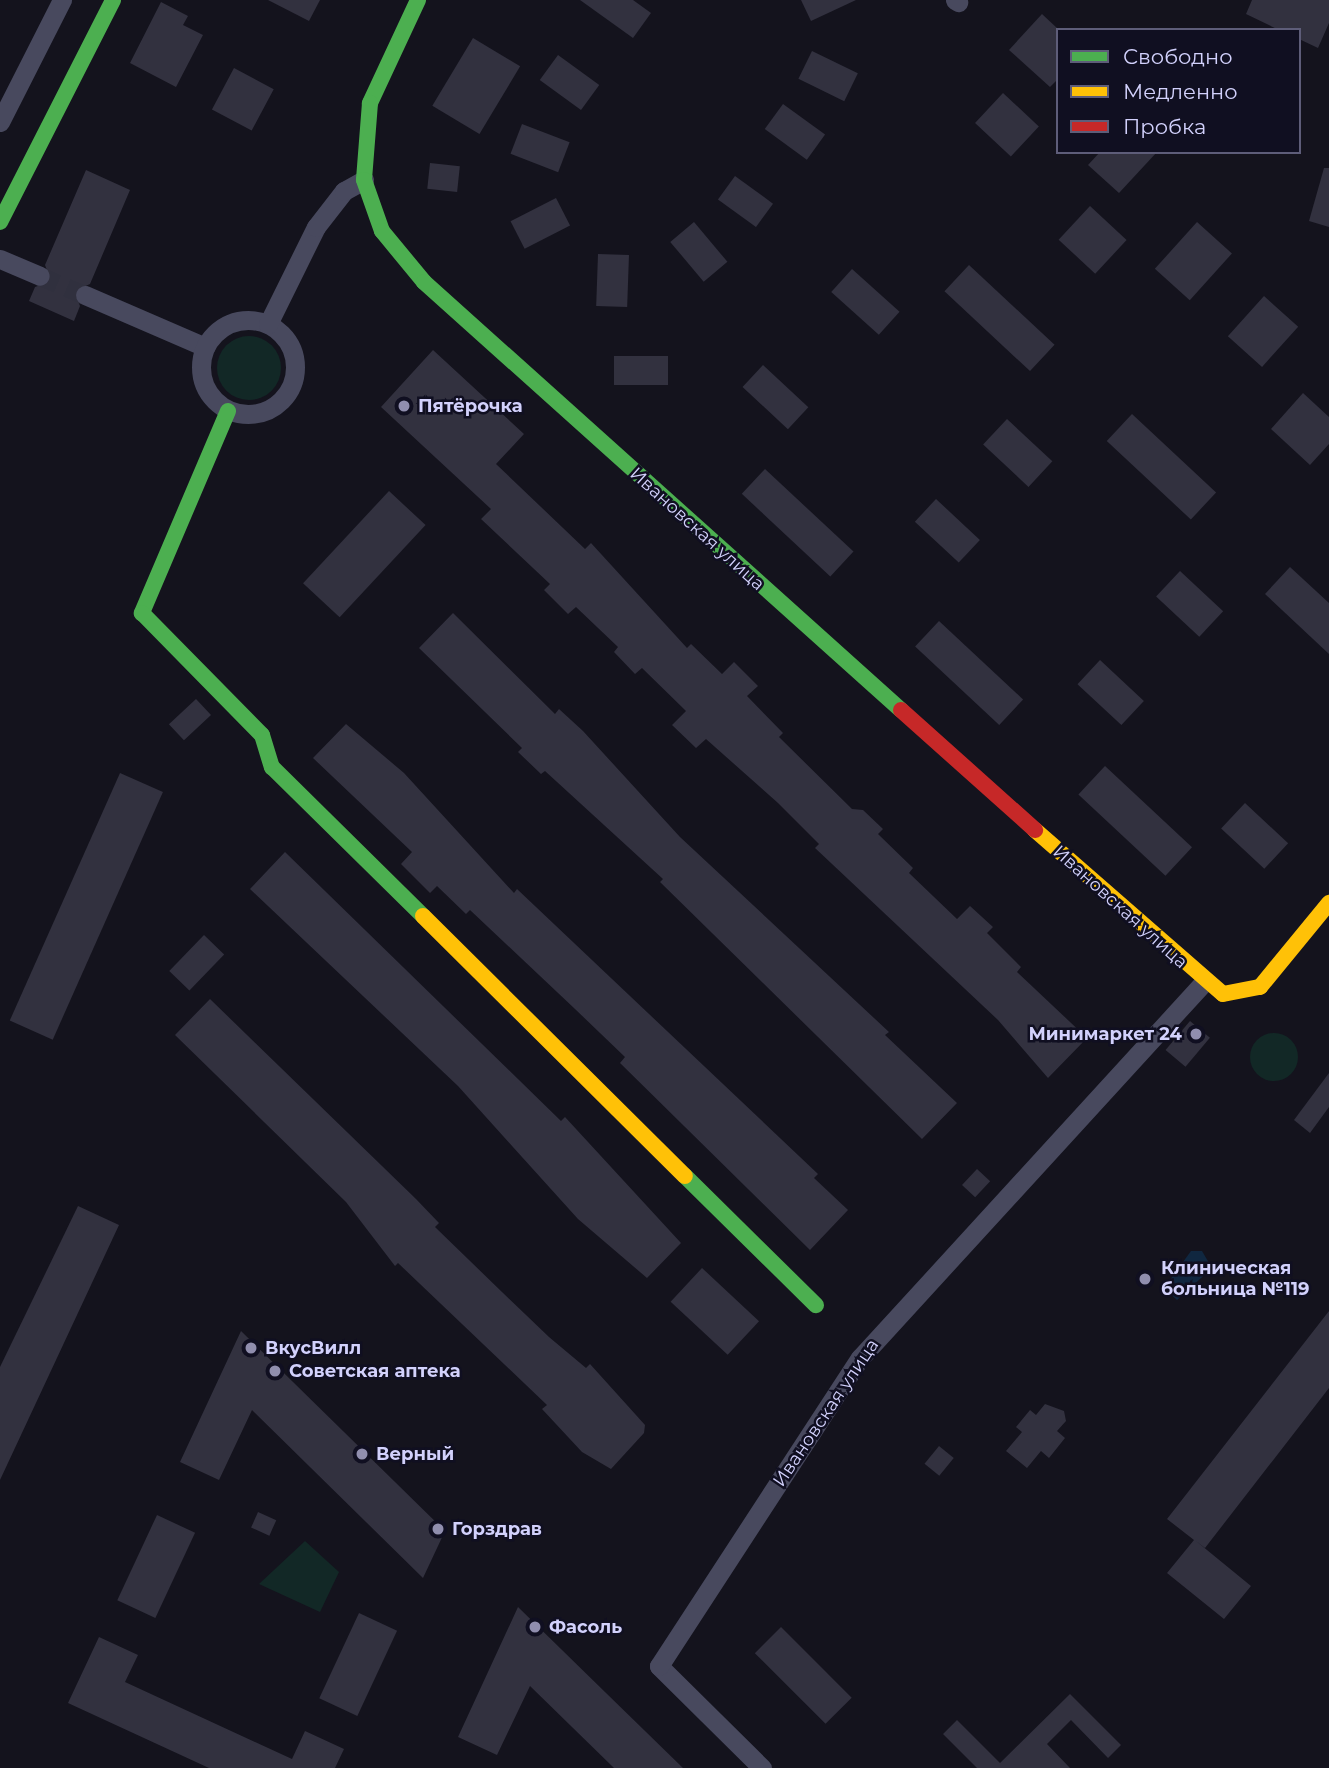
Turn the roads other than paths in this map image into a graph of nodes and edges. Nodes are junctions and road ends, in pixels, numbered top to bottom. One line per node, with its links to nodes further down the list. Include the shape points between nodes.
1 (62, 0): 4 (street)
2 (113, 0): 6 (street)
3 (418, 0): 5 (street, Ивановская улица, via 370,103)
4 (0, 122)
5 (364, 180): 10 (street, via 344,191 316,227); 14 (street, Ивановская улица, via 378,223 424,282)
6 (0, 222)
7 (0, 259): 8 (street)
8 (40, 276)
9 (85, 295): 11 (street)
10 (268, 324): 11 (street, via 232,323); 12 (street, via 293,351 291,388 264,412)
11 (205, 347): 12 (street, via 203,384)
12 (228, 411): 15 (street, via 142,613 262,735 272,767)
13 (1329, 903): 14 (street, Ивановская улица, via 1260,987 1223,994)
14 (1204, 982): 16 (street, Ивановская улица, via 860,1358 659,1666)
15 (816, 1305)
16 (762, 1768)

